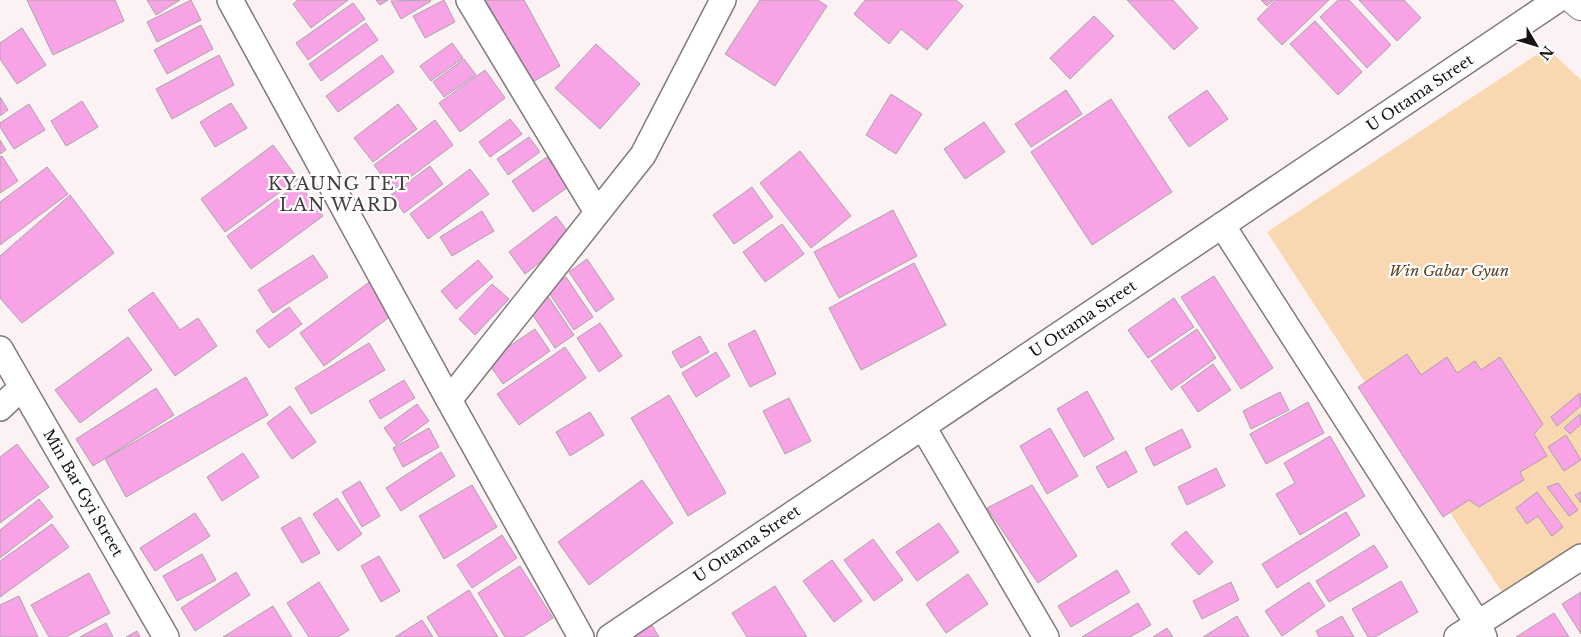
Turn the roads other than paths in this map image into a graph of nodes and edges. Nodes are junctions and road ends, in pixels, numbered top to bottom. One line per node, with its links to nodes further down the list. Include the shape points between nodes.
1 (230, 0): 11 (street)
2 (469, 0): 7 (street)
3 (723, 0): 7 (street, via 643,155)
4 (1557, 0): 8 (street, U Ottama Street)
5 (1574, 0): 6 (main road)
6 (1581, 6)
7 (597, 212): 11 (street)
8 (1222, 225): 13 (street, U Ottama Street); 15 (street)
9 (0, 349): 10 (street, Min Bar Gyi Street)
10 (22, 387): 12 (street); 16 (street, Min Bar Gyi Street)
11 (449, 400): 17 (street)
12 (0, 408)
13 (923, 427): 18 (street, U Ottama Street); 19 (street)
14 (1581, 557): 15 (street)
15 (1473, 633)
16 (166, 637)
17 (581, 637)
18 (610, 637)
19 (1046, 637)

